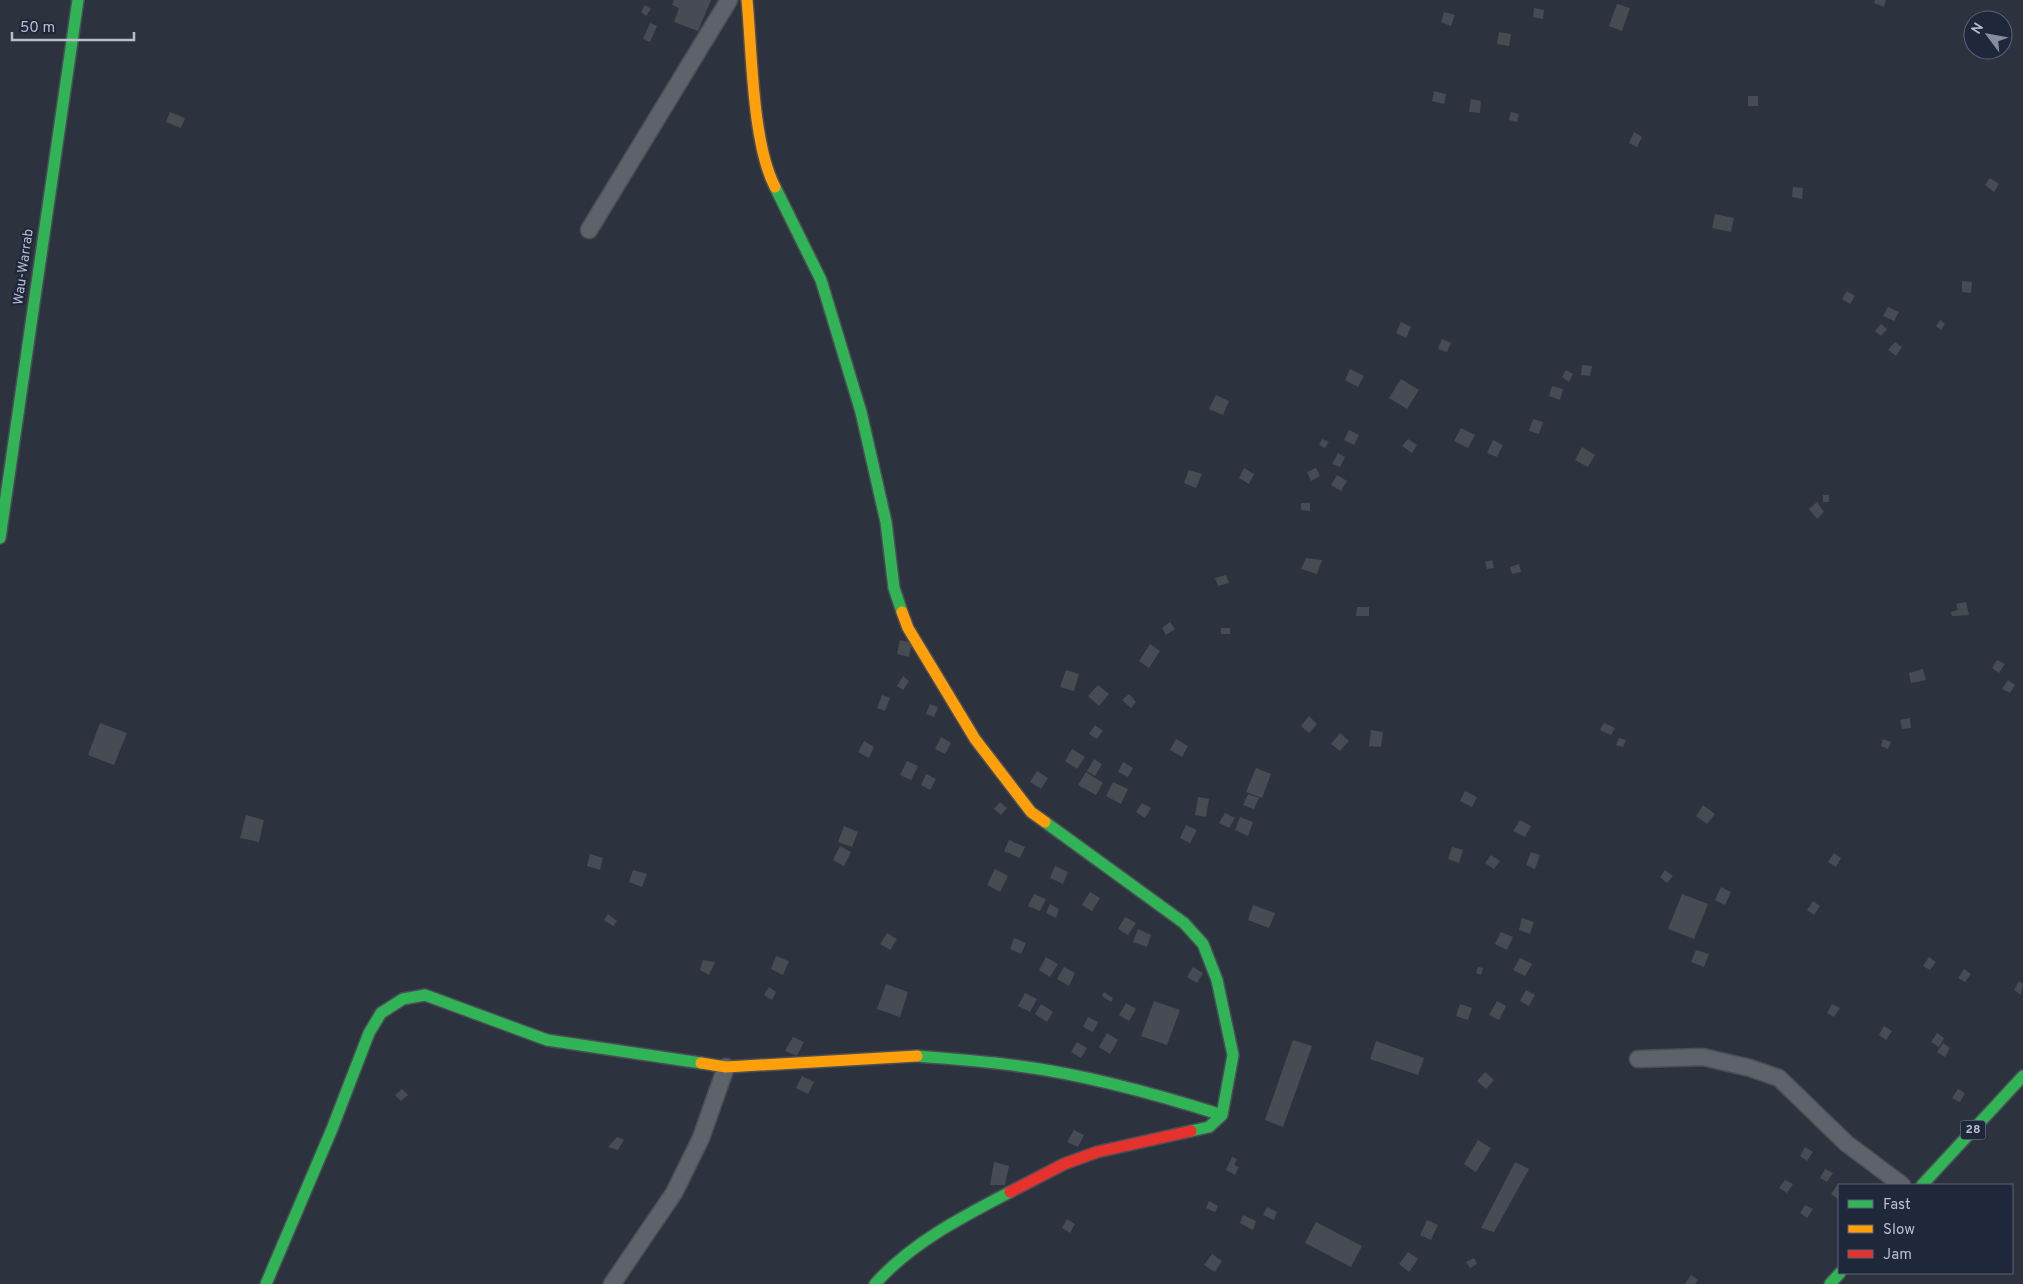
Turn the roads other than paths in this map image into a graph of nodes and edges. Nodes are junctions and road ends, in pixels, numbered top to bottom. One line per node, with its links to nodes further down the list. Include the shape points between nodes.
1 (78, 0): 5 (street, Wau-Warrab)
2 (729, 0): 4 (street)
3 (748, 0): 10 (street, via 758,121 769,176 821,280 861,412 886,522 894,588 908,628 975,739 1031,812 1184,923 1203,944 1228,1024 1233,1055)
4 (589, 230)
5 (3, 492): 6 (street, Wau-Warrab)
6 (0, 538)
7 (1638, 1059): 11 (street, via 1703,1057 1779,1078 1846,1143)
8 (726, 1067): 10 (street, via 916,1056 1020,1066 1160,1095); 14 (street, via 547,1040 425,995 403,999 381,1013 369,1033); 15 (street, via 702,1138 674,1192)
9 (2023, 1076): 12 (street, 28)
10 (1222, 1115): 16 (street, via 1209,1127 1097,1152 1064,1164 959,1218 891,1266)
11 (1901, 1184)
12 (1923, 1184)
13 (1839, 1274): 17 (street)
14 (266, 1284)
15 (612, 1284)
16 (875, 1284)
17 (1830, 1284)

